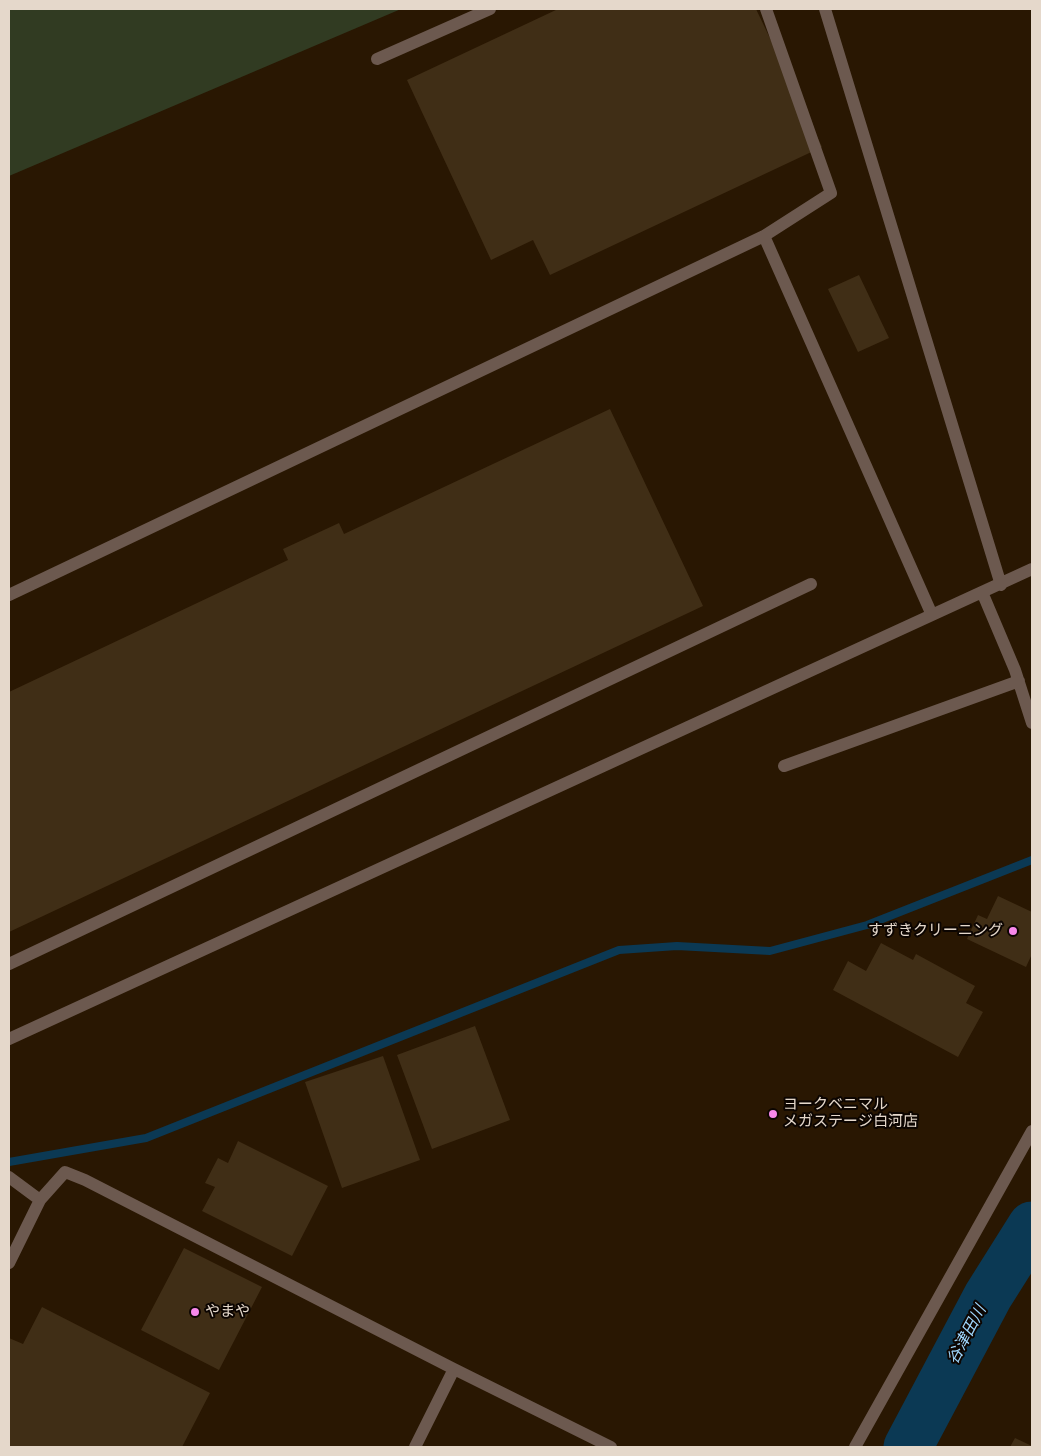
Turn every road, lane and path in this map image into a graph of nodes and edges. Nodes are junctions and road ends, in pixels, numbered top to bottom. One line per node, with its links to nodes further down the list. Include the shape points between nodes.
1 (490, 9): 4 (street)
2 (766, 9): 5 (street, via 831,193)
3 (825, 9): 8 (street)
4 (377, 59)
5 (764, 236): 10 (street); 11 (street)
6 (1032, 570): 8 (street)
7 (811, 584): 15 (street)
8 (1001, 585): 9 (street)
9 (982, 592): 11 (street); 12 (street)
10 (9, 595)
11 (932, 615): 16 (street)
12 (1019, 681): 13 (street); 14 (street)
13 (1032, 723)
14 (784, 766)
15 (9, 964)
16 (9, 1039)
17 (1032, 1130): 24 (street)
18 (9, 1177): 19 (street)
19 (40, 1200): 20 (street); 21 (street, via 65,1172 85,1180)
20 (9, 1263)
21 (454, 1369): 22 (street); 23 (street)
22 (415, 1447)
23 (611, 1447)
24 (855, 1447)

